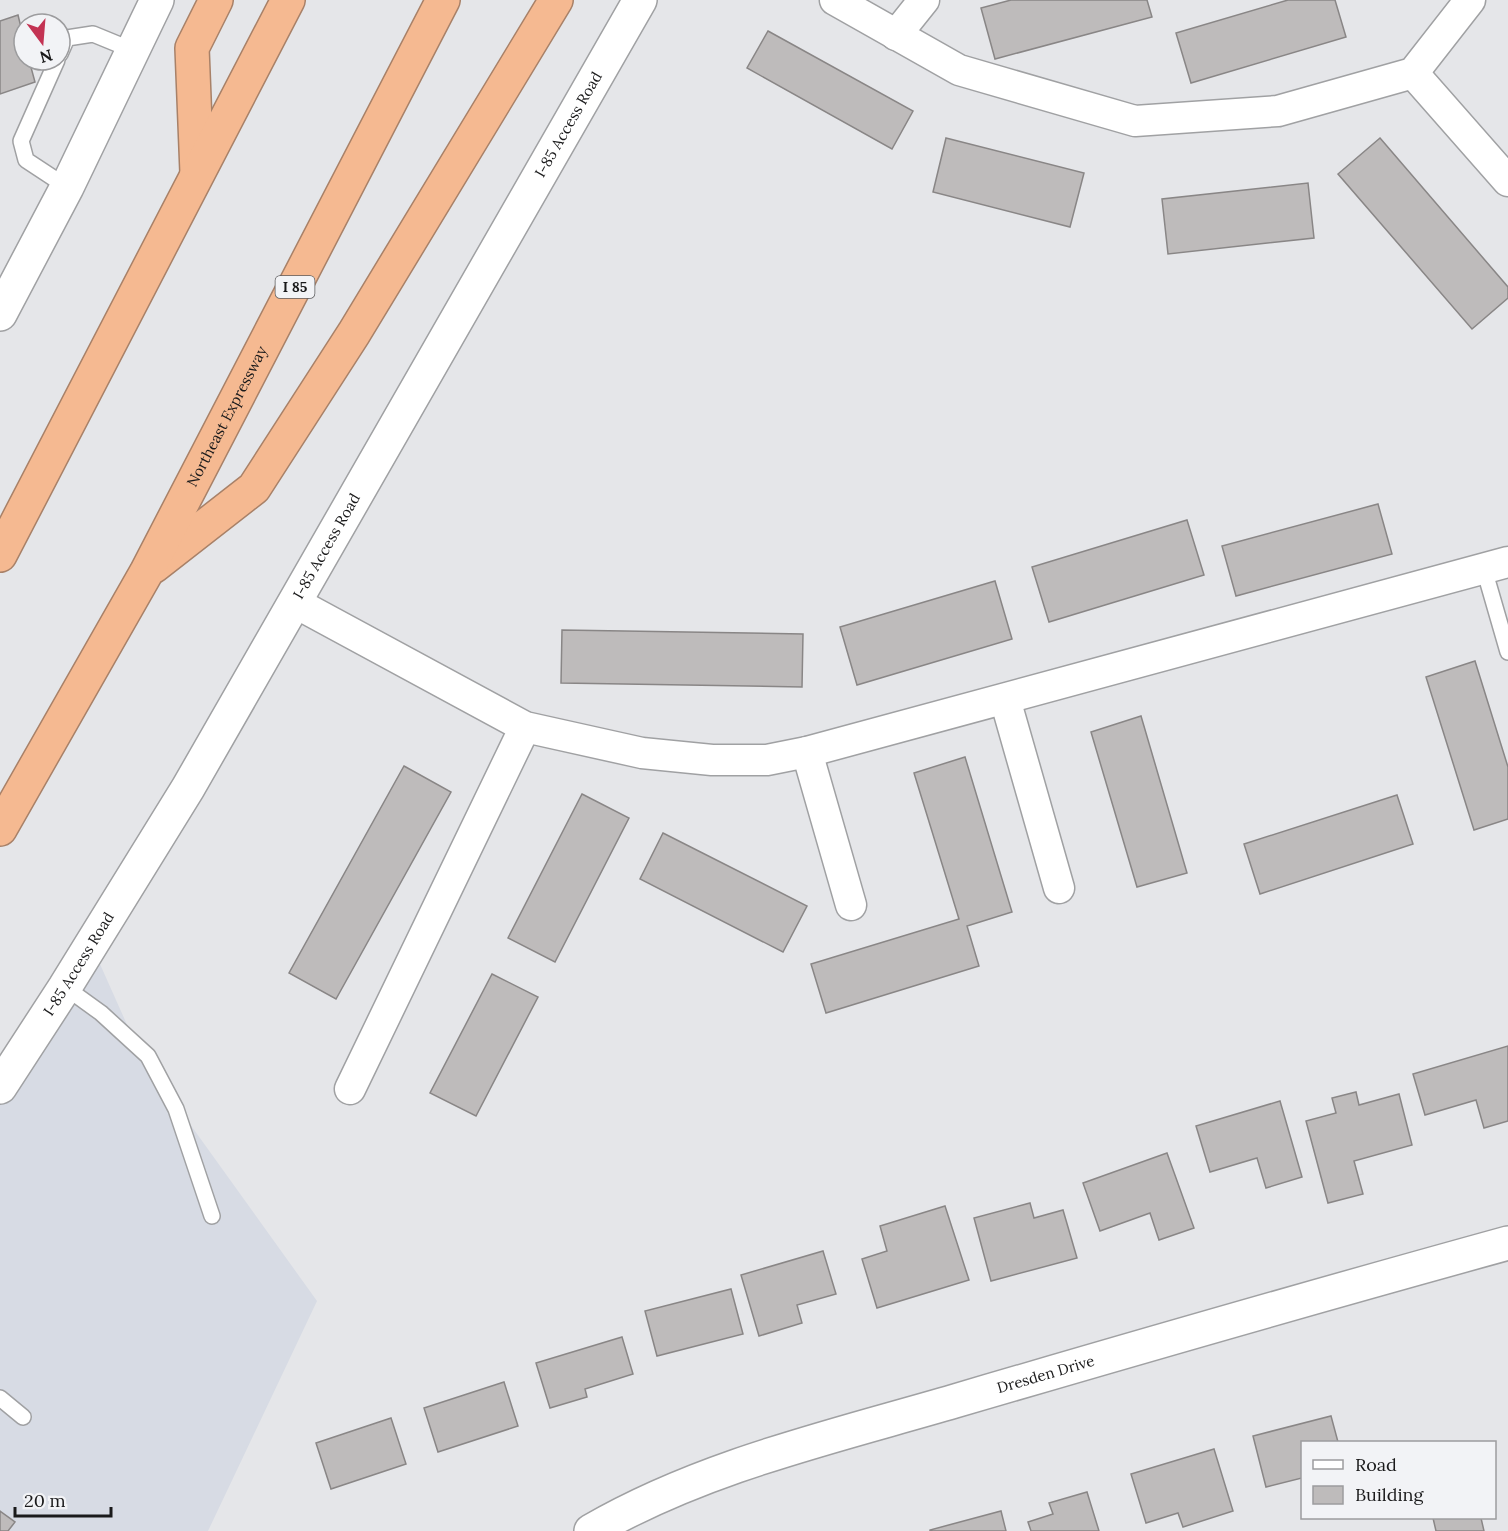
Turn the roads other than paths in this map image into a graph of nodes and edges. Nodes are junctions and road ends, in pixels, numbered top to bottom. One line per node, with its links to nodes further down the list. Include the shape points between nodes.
1 (157, 0): 12 (main road)
2 (216, 0): 15 (highway, via 192,48)
3 (288, 0): 15 (highway)
4 (443, 0): 21 (highway, Northeast Expressway / I 85)
5 (556, 0): 21 (highway, via 354,333 254,488)
6 (640, 0): 22 (main road, I-85 Access Road)
7 (835, 0): 10 (street)
8 (924, 0): 10 (street)
9 (1470, 0): 14 (street)
10 (896, 36): 14 (street, via 959,70 1135,121 1278,111)
11 (72, 37): 12 (lane, via 93,34)
12 (132, 50): 17 (main road)
13 (52, 72): 17 (lane, via 21,141 26,160)
14 (1413, 73): 16 (street)
15 (197, 175): 19 (highway)
16 (1508, 181)
17 (67, 187): 18 (main road)
18 (0, 314)
19 (0, 555)
20 (1496, 565): 23 (lane); 24 (street)
21 (146, 573): 27 (highway, Northeast Expressway / I 85)
22 (294, 602): 25 (street); 30 (main road, I-85 Access Road, via 188,788)
23 (1508, 652)
24 (1005, 699): 26 (street); 28 (street)
25 (525, 727): 26 (street, via 642,753 711,760 766,760); 32 (street)
26 (807, 752): 29 (street)
27 (0, 829)
28 (1059, 888)
29 (851, 905)
30 (65, 987): 31 (main road, I-85 Access Road); 33 (lane, via 148,1056 177,1108)
31 (0, 1087)
32 (350, 1089)
33 (212, 1216)
34 (1508, 1244): 37 (main road, Dresden Drive, via 1250,1314 740,1464)
35 (0, 1398): 36 (lane)
36 (23, 1417)
37 (626, 1522): 38 (main road, Dresden Drive)
38 (591, 1531)

